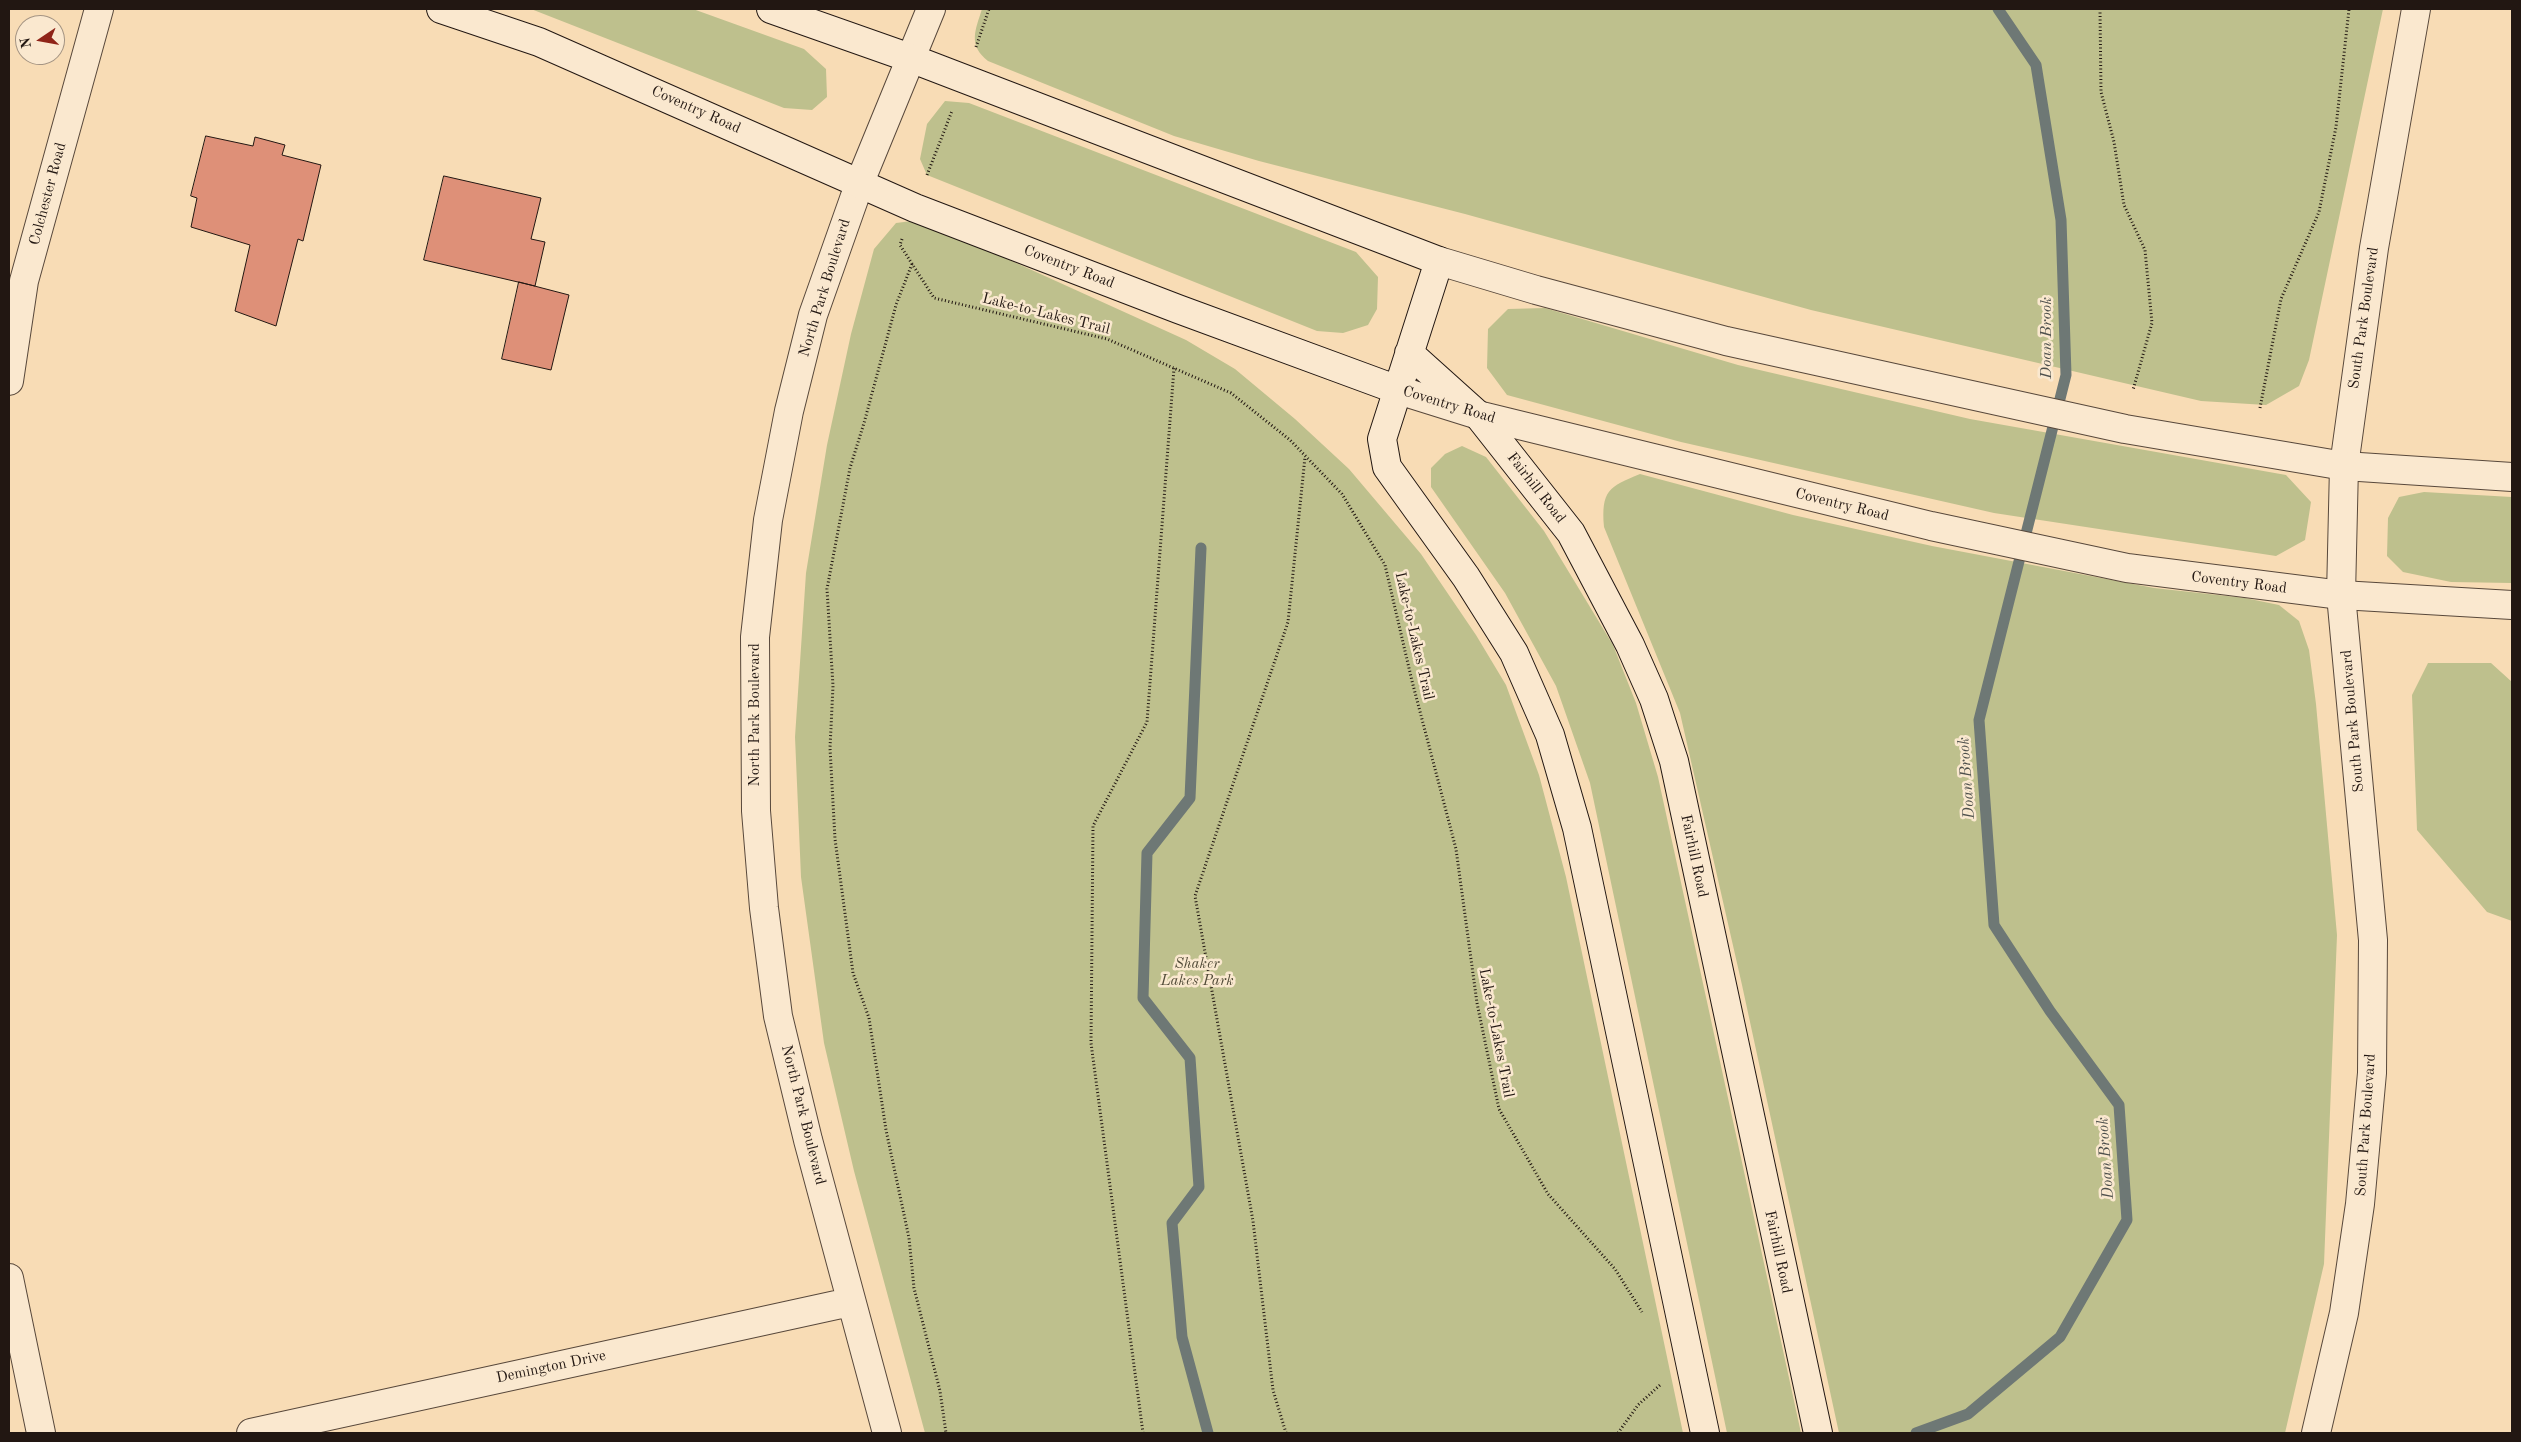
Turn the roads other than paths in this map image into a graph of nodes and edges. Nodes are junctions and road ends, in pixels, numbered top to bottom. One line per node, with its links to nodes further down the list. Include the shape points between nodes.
1 (99, 9): 10 (street, Colchester Road, via 24,281)
2 (441, 9): 7 (street, Coventry Road, via 539,42)
3 (771, 9): 6 (street)
4 (932, 9): 6 (street, North Park Boulevard)
5 (2416, 9): 13 (street, South Park Boulevard, via 2374,248)
6 (910, 58): 7 (street, North Park Boulevard); 8 (street)
7 (860, 182): 11 (street, Coventry Road, via 915,208 1178,310); 18 (street, North Park Boulevard, via 813,315 789,411 768,520 755,637 756,811 778,1016)
8 (1439, 261): 9 (street); 13 (street, via 1726,341 2125,429)
9 (1409, 353): 11 (street); 12 (street, Fairhill Road)
10 (9, 381)
11 (1398, 390): 12 (street, Coventry Road); 22 (street, via 1382,439 1387,467 1466,577 1514,653 1552,744 1577,828)
12 (1478, 415): 15 (street, Coventry Road, via 1931,526 2127,568); 23 (street, Fairhill Road, via 1571,533 1654,699 1674,761)
13 (2344, 466): 14 (street); 15 (street, South Park Boulevard)
14 (2512, 477)
15 (2341, 595): 16 (street, Coventry Road); 24 (street, South Park Boulevard, via 2373,940 2372,1073 2360,1204 2344,1313)
16 (2512, 605)
17 (9, 1278): 19 (street)
18 (850, 1302): 20 (street, Demington Drive); 21 (street, North Park Boulevard)
19 (41, 1433)
20 (251, 1433)
21 (887, 1433)
22 (1705, 1433)
23 (1818, 1433)
24 (2316, 1433)

